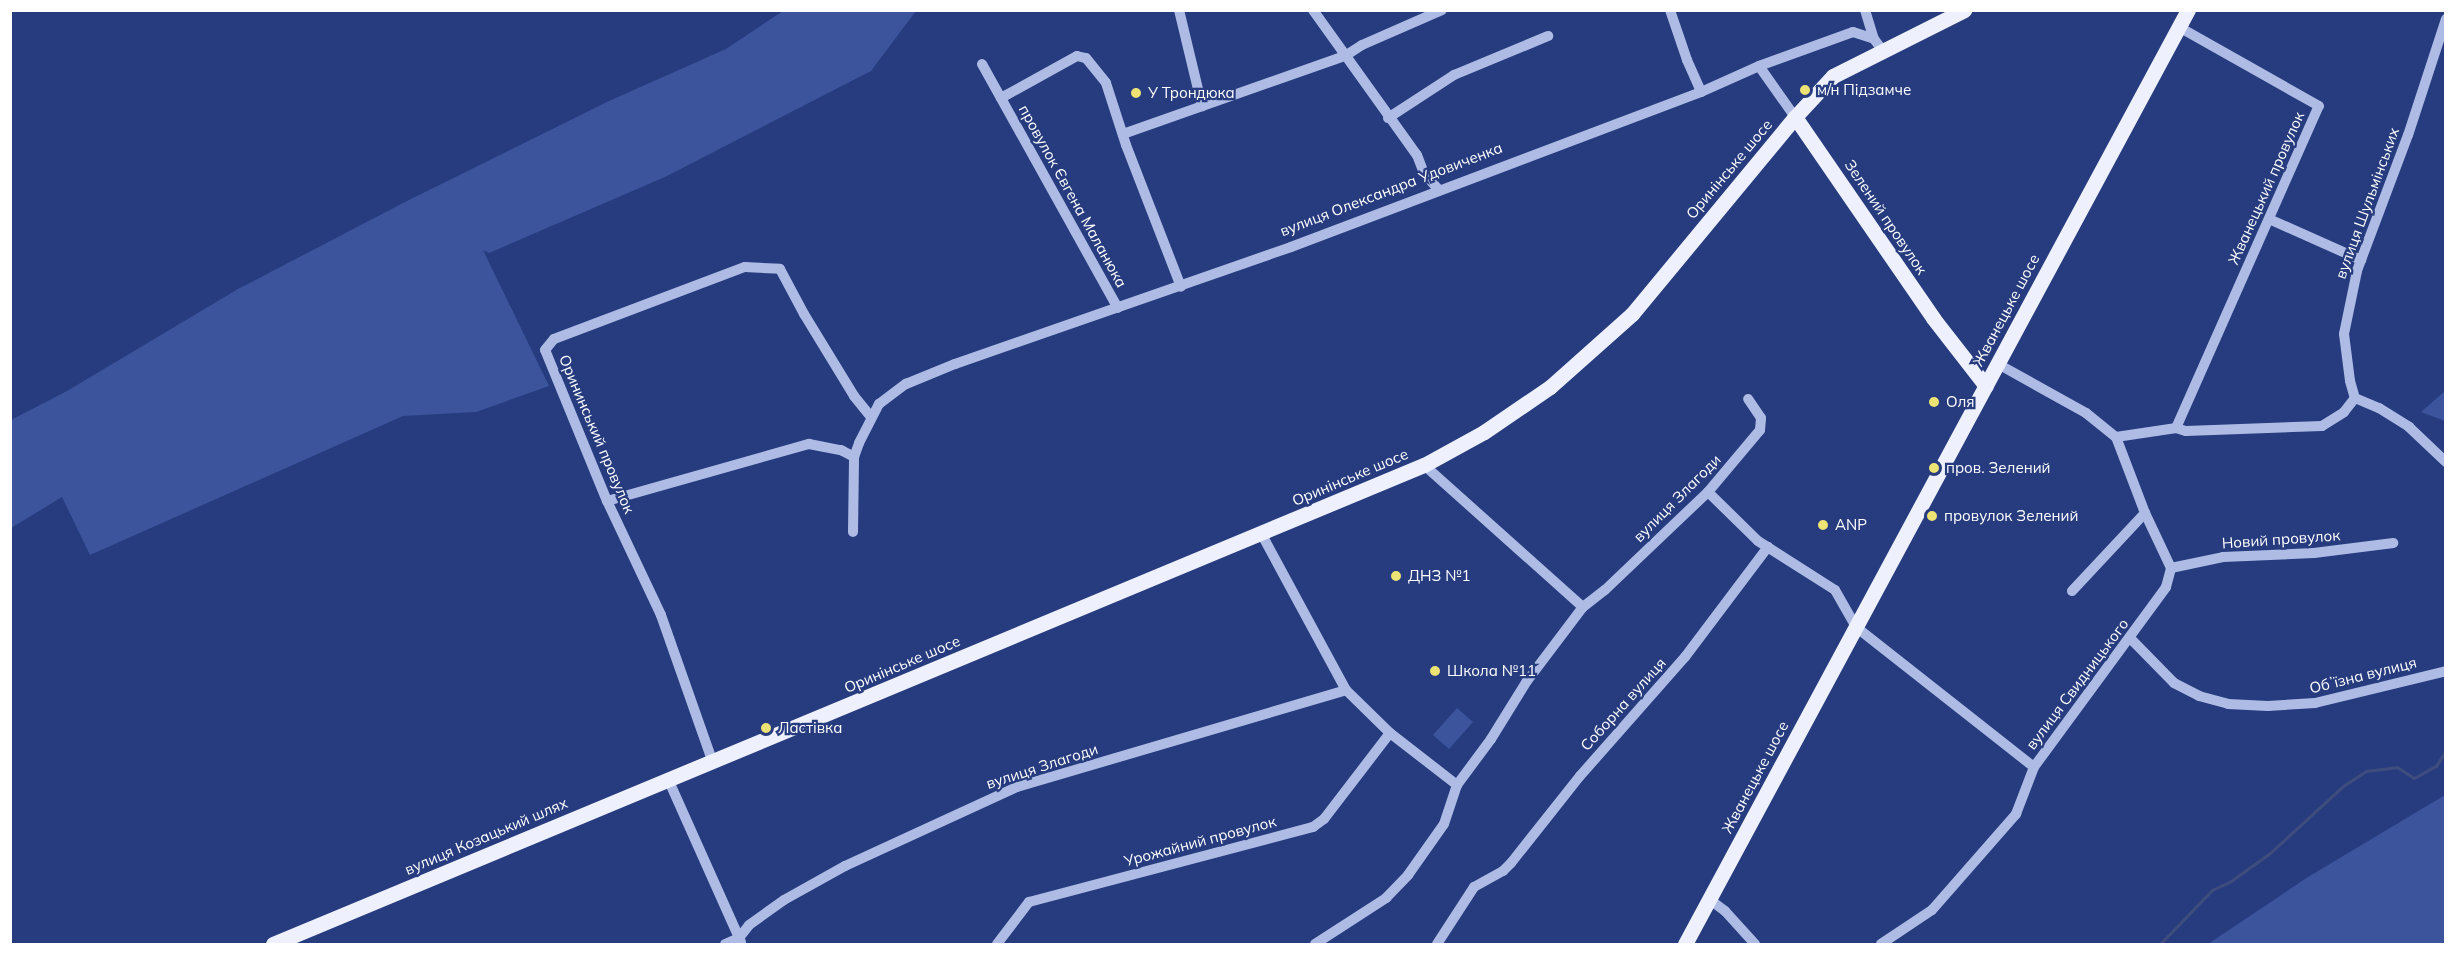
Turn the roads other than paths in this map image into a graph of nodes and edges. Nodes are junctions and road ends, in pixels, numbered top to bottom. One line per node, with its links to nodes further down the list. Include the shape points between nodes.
1 (1179, 10): 17 (street)
2 (1312, 10): 12 (street)
3 (1442, 10): 12 (street)
4 (1670, 10): 15 (street)
5 (1865, 10): 11 (street)
6 (1964, 10): 11 (main road)
7 (2188, 10): 9 (main road, Жванецьке шосе)
8 (2445, 19): 23 (street, вулиця Шульмінських, via 2408,135)
9 (2179, 27): 22 (street, Жванецький провулок, via 2319,106); 26 (main road, Жванецьке шосе)
10 (1548, 36): 19 (street, via 1454,75)
11 (1879, 45): 14 (street, вулиця Олександра Удовиченка, via 1853,32); 18 (main road, Оринінське шосе, via 1833,76)
12 (1345, 56): 17 (street); 19 (street)
13 (982, 64): 16 (street, провулок Євгена Маланюка)
14 (1759, 66): 15 (street, вулиця Олександра Удовиченка); 18 (street, Зелений провулок)
15 (1701, 92): 21 (street, вулиця Олександра Удовиченка)
16 (1001, 98): 20 (street, провулок Євгена Маланюка, via 1077,56 1084,56 1106,83); 25 (street, провулок Євгена Маланюка)
17 (1202, 106): 20 (street)
18 (1795, 117): 27 (main road, Зелений провулок, via 1933,318); 35 (main road, Оринінське шосе, via 1632,314 1550,387 1484,432)
19 (1388, 118): 21 (street)
20 (1123, 134): 24 (street)
21 (1439, 190): 24 (street, вулиця Олександра Удовиченка)
22 (2269, 219): 23 (street); 31 (street, Жванецький провулок)
23 (2361, 260): 28 (street, вулиця Шульмінських, via 2344,334)
24 (1181, 287): 25 (street, вулиця Олександра Удовиченка)
25 (1118, 308): 30 (street, вулиця Олександра Удовиченка, via 906,384 879,404)
26 (1998, 364): 27 (main road, Жванецьке шосе); 32 (street, via 2086,413)
27 (1986, 386): 46 (main road, Жванецьке шосе)
28 (2355, 398): 31 (street, via 2344,412 2322,426 2186,431); 34 (street, via 2394,416 2424,439)
29 (1748, 399): 36 (street, вулиця Злагоди, via 1761,418 1762,427)
30 (871, 417): 33 (street, вулиця Олександра Удовиченка); 37 (street, Орининський провулок, via 780,269 746,267 554,339 545,350)
31 (2176, 428): 32 (street)
32 (2116, 437): 38 (street)
33 (854, 457): 37 (street, via 841,450 809,444); 39 (street, вулиця Олександра Удовиченка)
34 (2445, 462)
35 (1424, 465): 40 (main road, Оринінське шосе); 45 (street)
36 (1708, 492): 42 (street); 45 (street, вулиця Злагоди)
37 (607, 501): 51 (street, Орининський провулок, via 662,615)
38 (2145, 513): 43 (street); 44 (street)
39 (853, 532)
40 (1261, 533): 49 (street); 51 (main road, Оринінське шосе)
41 (2393, 543): 43 (street, Новий провулок, via 2314,553 2223,557)
42 (1768, 547): 46 (street, via 1835,590); 61 (street, Соборна вулиця, via 1685,657 1580,776 1511,863 1474,887)
43 (2171, 568): 47 (street, вулиця Свидницького, via 2166,587)
44 (2072, 591)
45 (1583, 607): 54 (street, вулиця Злагоди)
46 (1856, 627): 52 (street); 55 (main road, Жванецьке шосе)
47 (2130, 638): 48 (street, Обʼїзна вулиця, via 2174,683 2199,696 2228,704 2315,703); 52 (street, вулиця Свидницького)
48 (2445, 671)
49 (1346, 690): 50 (street); 56 (street, вулиця Злагоди, via 1017,787 845,866 784,900 749,925)
50 (1390, 734): 54 (street); 59 (street, Урожайний провулок, via 1324,819 1313,827 1029,902)
51 (712, 760): 53 (main road, вулиця Козацький шлях)
52 (2034, 767): 64 (street, вулиця Свидницького, via 2016,814 1932,910)
53 (668, 779): 56 (street); 57 (main road, вулиця Козацький шлях)
54 (1457, 785): 60 (street, вулиця Злагоди, via 1444,824 1396,890)
55 (1709, 899): 62 (main road, Жванецьке шосе); 63 (street)
56 (741, 941): 58 (street, вулиця Злагоди)
57 (273, 945)
58 (725, 945)
59 (997, 945)
60 (1315, 945)
61 (1437, 945)
62 (1685, 945)
63 (1755, 945)
64 (1881, 945)

